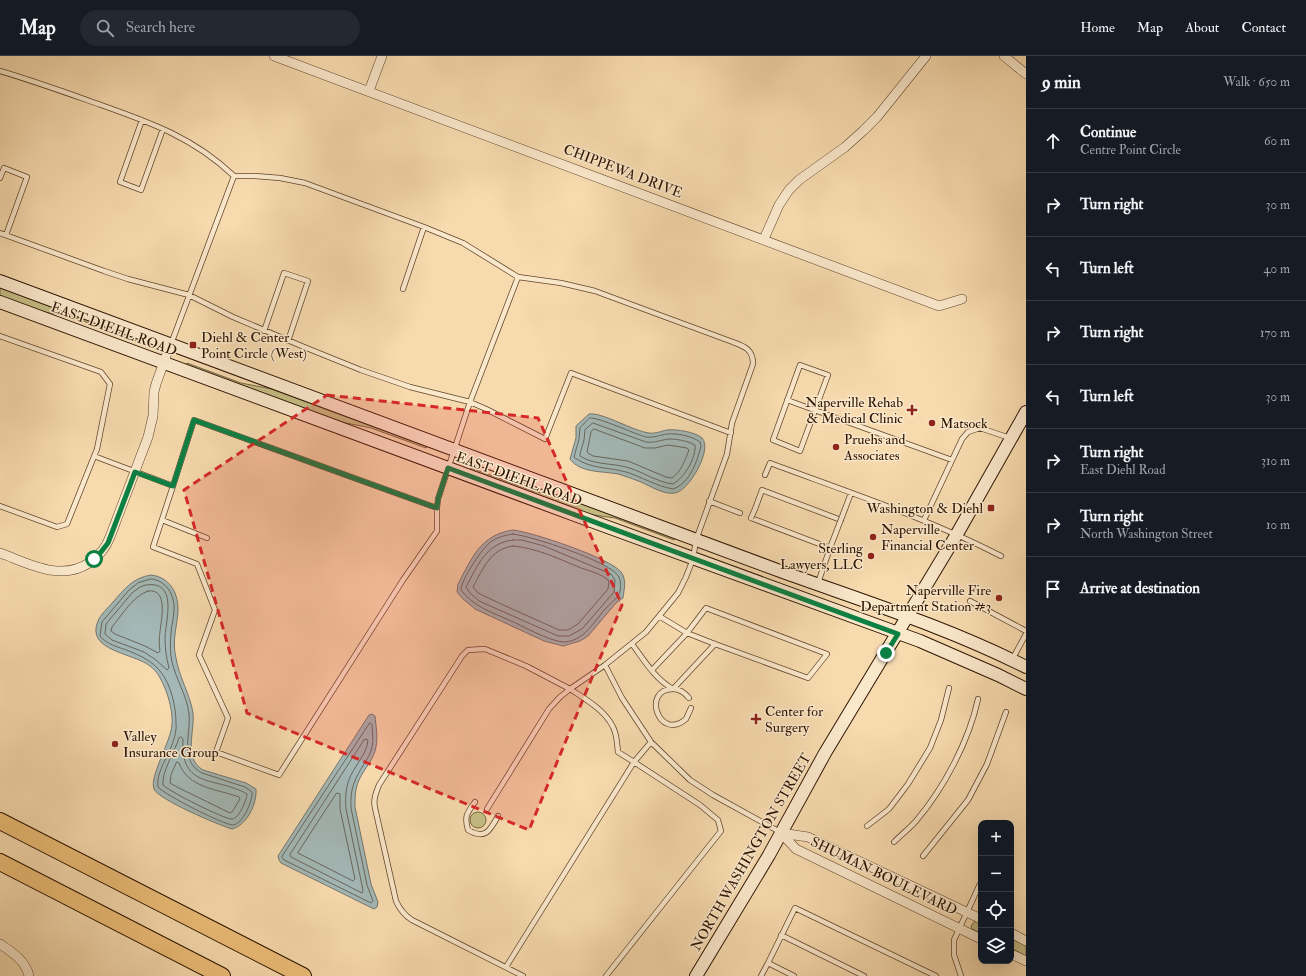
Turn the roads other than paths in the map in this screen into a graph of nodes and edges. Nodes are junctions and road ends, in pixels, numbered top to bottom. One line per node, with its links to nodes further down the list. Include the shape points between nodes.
1 (274, 56): 7 (street, CHIPPEWA DRIVE)
2 (382, 56): 7 (street)
3 (926, 56): 15 (street, via 863,131 845,148 806,174 789,190 779,205)
4 (1004, 56): 6 (street)
5 (0, 71): 8 (lane)
6 (1026, 74)
7 (369, 91): 15 (street, CHIPPEWA DRIVE)
8 (142, 120): 9 (lane); 9 (lane, via 120,182 141,190)
9 (163, 129): 10 (lane, via 196,146)
10 (234, 176): 12 (lane, via 280,178 305,183); 19 (lane)
11 (0, 178): 14 (lane, via 4,168 27,177)
12 (424, 227): 16 (lane, via 463,243); 18 (lane)
13 (0, 233): 14 (lane)
14 (6, 236): 19 (lane, via 118,276)
15 (764, 239): 20 (street, CHIPPEWA DRIVE, via 939,306)
16 (518, 277): 28 (lane); 31 (lane, via 595,291 749,350 753,356 753,364)
17 (0, 281): 25 (street, EAST DIEHL ROAD)
18 (402, 289)
19 (189, 295): 22 (lane); 25 (lane)
20 (962, 299)
21 (0, 302): 26 (street, EAST DIEHL ROAD)
22 (264, 331): 24 (lane); 24 (lane, via 284,273 308,281)
23 (0, 336): 34 (lane, via 101,372 110,384)
24 (288, 341): 28 (lane, via 361,370)
25 (170, 345): 26 (street); 33 (street, EAST DIEHL ROAD)
26 (164, 363): 36 (street, EAST DIEHL ROAD); 37 (street, via 154,392 152,423)
27 (787, 400): 29 (lane); 29 (lane, via 800,365 828,375); 29 (lane, via 773,440 800,451)
28 (470, 402): 31 (lane, via 545,439 571,373); 33 (lane)
29 (815, 410): 35 (lane)
30 (1026, 412): 32 (street, NORTH WASHINGTON STREET)
31 (730, 433): 41 (lane, via 727,454)
32 (1012, 438): 35 (lane, via 980,428 968,432); 48 (street, NORTH WASHINGTON STREET)
33 (453, 449): 36 (lane); 50 (street, EAST DIEHL ROAD)
34 (94, 456): 37 (lane); 42 (lane, via 67,524 57,527)
35 (952, 460): 47 (lane)
36 (448, 468): 43 (lane); 54 (street, EAST DIEHL ROAD)
37 (135, 472): 39 (lane); 52 (street, via 108,543 98,556 85,565 67,571 51,571)
38 (766, 475): 40 (lane, via 770,463)
39 (173, 486): 43 (lane, via 194,420); 45 (lane)
40 (851, 493): 46 (lane, bridge); 47 (lane)
41 (709, 502): 44 (lane); 50 (lane)
42 (0, 506)
43 (437, 508): 45 (lane, via 437,531 278,775 216,752 228,718 199,655 215,610 197,564 153,547)
44 (740, 513)
45 (162, 520): 49 (lane)
46 (841, 520): 51 (lane, bridge); 51 (lane, bridge, via 762,490 751,518)
47 (924, 520): 48 (lane)
48 (957, 534): 53 (lane); 58 (street, NORTH WASHINGTON STREET)
49 (207, 538)
50 (696, 540): 54 (lane); 55 (street, EAST DIEHL ROAD)
51 (830, 548): 55 (lane)
52 (0, 553)
53 (1001, 556)
54 (692, 559): 57 (lane, via 678,593); 61 (street, EAST DIEHL ROAD)
55 (818, 584): 58 (street, EAST DIEHL ROAD)
56 (970, 600): 59 (lane)
57 (659, 616): 60 (lane); 63 (lane)
58 (909, 616): 61 (street, NORTH WASHINGTON STREET); 65 (street, EAST DIEHL ROAD)
59 (1026, 631)
60 (687, 633): 64 (lane); 64 (lane, via 706,608 827,654 808,678); 68 (lane)
61 (898, 634): 72 (street, EAST DIEHL ROAD, via 949,653); 84 (street, NORTH WASHINGTON STREET, via 810,778)
62 (1026, 634): 65 (lane)
63 (632, 644): 66 (lane); 68 (lane)
64 (715, 644): 71 (lane)
65 (1012, 660): 67 (street, EAST DIEHL ROAD)
66 (605, 665): 70 (lane); 77 (lane, via 622,698)
67 (1026, 667)
68 (652, 670): 71 (lane, via 664,684)
69 (949, 688): 83 (lane, via 941,720 930,748 889,809)
70 (570, 689): 78 (lane, via 595,706 608,719 613,727 618,752); 80 (lane, via 547,713); 100 (lane, via 526,666 485,649 468,650 379,785 374,800 396,901 401,911 412,920)
71 (673, 689): 73 (lane, via 681,691); 75 (lane, via 662,693 657,700 656,712 661,719 672,724 680,723 686,719)
72 (1026, 689)
73 (689, 698)
74 (978, 699): 85 (lane, via 958,755 937,793 916,822)
75 (691, 708)
76 (1006, 712): 86 (lane, via 987,764 968,800)
77 (651, 742): 78 (lane); 84 (lane, via 690,780)
78 (634, 762): 100 (lane); 105 (lane, via 700,805 718,820 721,831)
79 (475, 802): 81 (lane, via 466,816 466,823 468,830 476,835 484,834 490,829)
80 (487, 809)
81 (498, 816)
82 (0, 820): 103 (highway)
83 (867, 826)
84 (781, 833): 89 (street, SHUMAN BOULEVARD, via 808,837); 91 (street, SHUMAN BOULEVARD, via 796,849); 106 (street, NORTH WASHINGTON STREET)
85 (894, 842)
86 (923, 856)
87 (0, 862): 102 (highway)
88 (978, 888): 89 (lane)
89 (967, 912): 90 (street, SHUMAN BOULEVARD); 91 (lane)
90 (978, 918)
91 (959, 928): 94 (street, SHUMAN BOULEVARD); 111 (lane, via 954,940 954,954)
92 (782, 935): 99 (lane); 109 (lane); 110 (lane, via 795,908)
93 (1014, 935): 95 (street)
94 (978, 938)
95 (1026, 941)
96 (0, 944): 101 (street, via 22,961)
97 (1014, 955): 98 (street)
98 (1026, 961)
99 (768, 963): 107 (lane); 108 (lane)
100 (506, 968): 104 (lane)
101 (29, 976)
102 (222, 976)
103 (303, 976)
104 (523, 976)
105 (606, 976)
106 (696, 976)
107 (761, 976)
108 (794, 976)
109 (864, 976)
110 (936, 976)
111 (961, 976)

